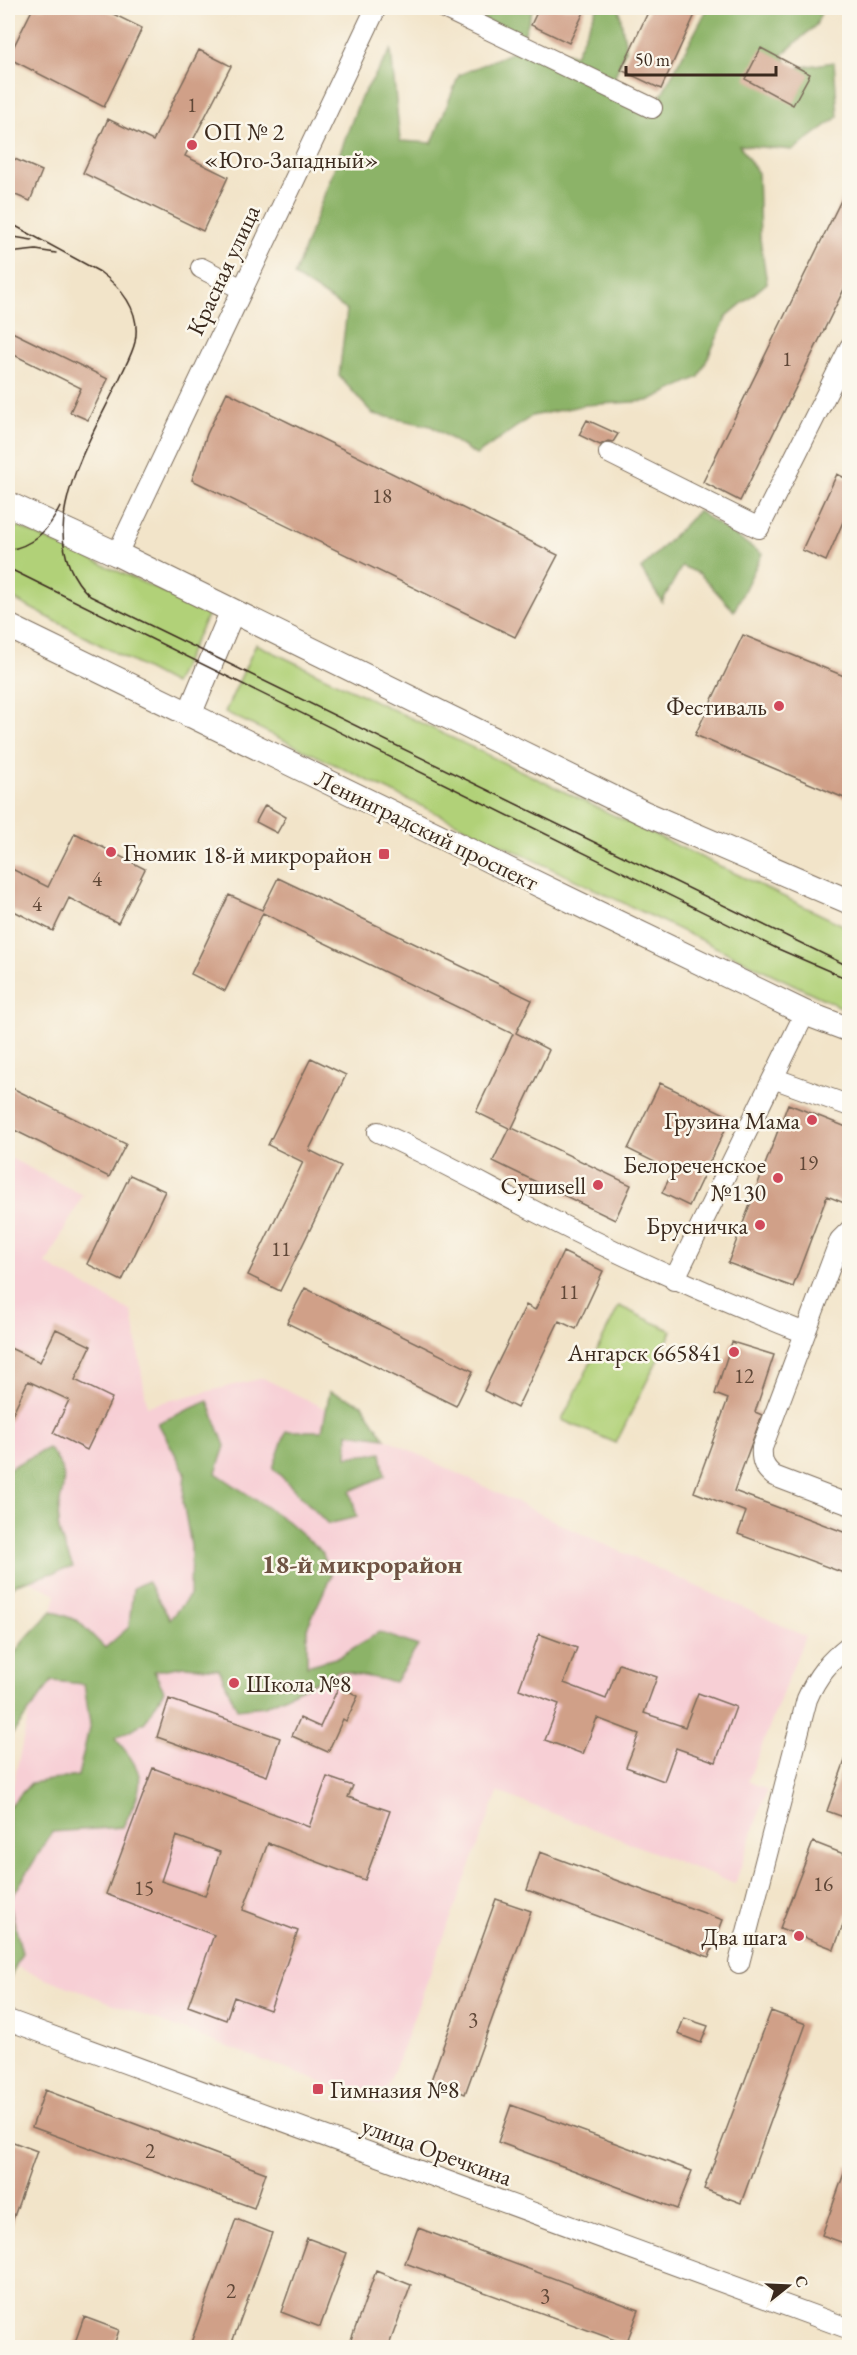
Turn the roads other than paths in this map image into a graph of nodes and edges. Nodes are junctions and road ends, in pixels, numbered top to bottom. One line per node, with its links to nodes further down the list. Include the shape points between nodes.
1 (376, 8): 5 (street, Красная улица)
2 (444, 8): 3 (street)
3 (652, 108)
4 (201, 268): 5 (street)
5 (243, 289): 9 (street, Красная улица)
6 (849, 347): 7 (street, via 759,528)
7 (609, 453)
8 (8, 504): 9 (main road)
9 (117, 554): 10 (main road)
10 (232, 612): 12 (main road); 13 (main road, via 645,813)
11 (8, 626): 12 (main road, Ленинградский проспект)
12 (189, 715): 14 (main road, Ленинградский проспект)
13 (849, 902)
14 (805, 1012): 15 (main road, Ленинградский проспект); 16 (street)
15 (849, 1030)
16 (773, 1078): 17 (street); 20 (street)
17 (849, 1106)
18 (378, 1132): 20 (street, via 428,1153)
19 (849, 1230): 21 (street, via 840,1240)
20 (674, 1280): 21 (street)
21 (805, 1333): 22 (street, via 762,1448 762,1458 767,1471 774,1476)
22 (849, 1504)
23 (849, 1646): 24 (street, via 817,1677 807,1699)
24 (739, 1963)
25 (8, 2020): 26 (street, улица Оречкина)
26 (849, 2329)

